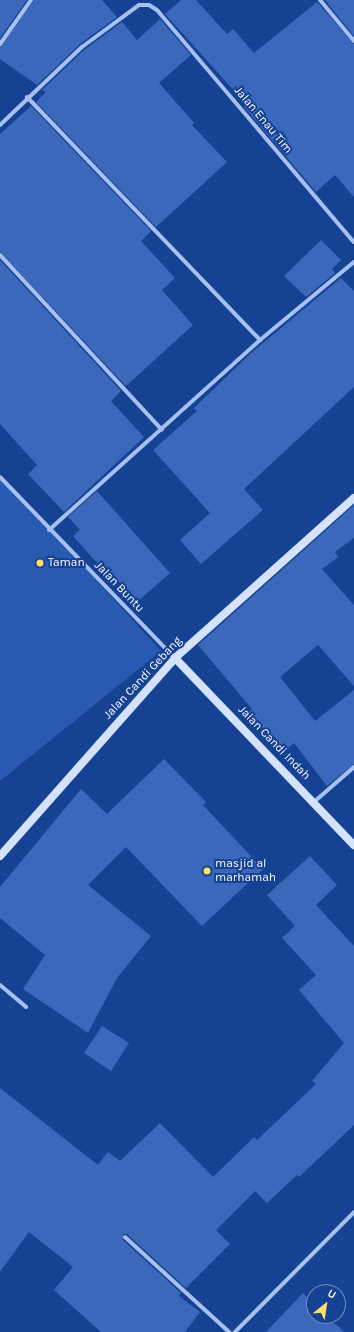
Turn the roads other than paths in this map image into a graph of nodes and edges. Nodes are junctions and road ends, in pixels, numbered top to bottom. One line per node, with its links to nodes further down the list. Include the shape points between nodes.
1 (31, 0): 4 (street)
2 (320, 0): 3 (street)
3 (354, 41)
4 (0, 44)
5 (27, 97): 6 (street); 7 (street, Jalan Enau Tim, via 82,47 139,5 149,5 157,10); 10 (street)
6 (0, 126)
7 (354, 242)
8 (0, 255): 11 (street)
9 (354, 262): 10 (street)
10 (260, 340): 11 (street)
11 (162, 430): 14 (street)
12 (0, 477): 14 (street, Jalan Buntu)
13 (354, 498): 15 (main road, Jalan Candi Gebang)
14 (50, 530): 15 (street, Jalan Buntu)
15 (175, 658): 17 (main road, Jalan Candi Indah); 19 (main road, Jalan Candi Gebang)
16 (354, 767): 17 (street)
17 (314, 802): 18 (main road, Jalan Candi Indah)
18 (354, 845)
19 (0, 856)
20 (0, 985): 21 (street)
21 (26, 1007)
22 (354, 1212): 25 (street)
23 (125, 1237): 24 (street)
24 (229, 1332)
25 (235, 1332)

